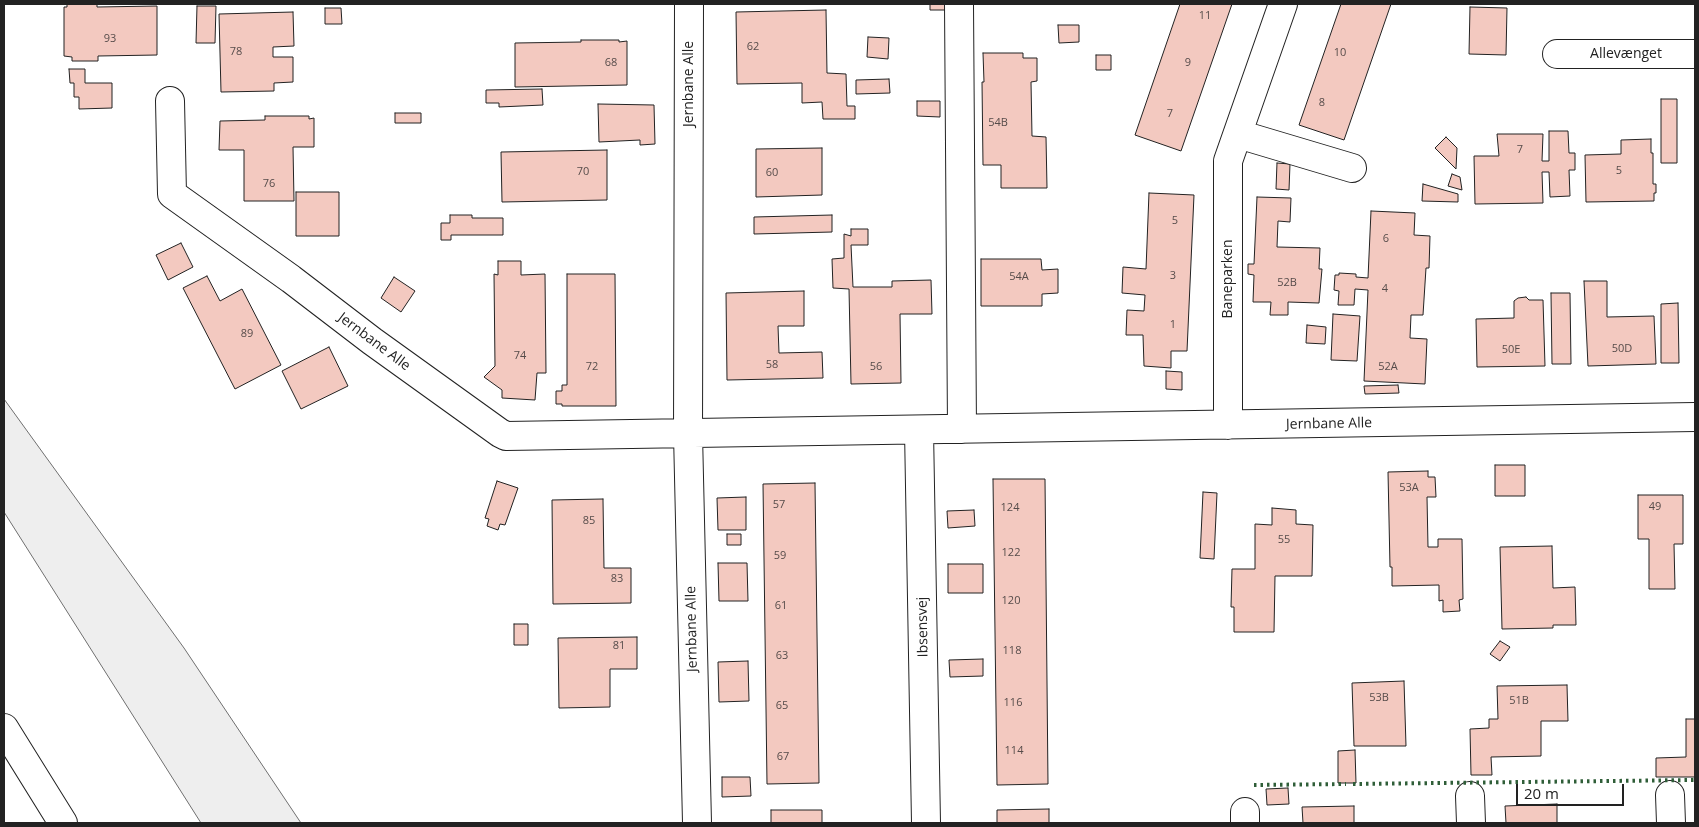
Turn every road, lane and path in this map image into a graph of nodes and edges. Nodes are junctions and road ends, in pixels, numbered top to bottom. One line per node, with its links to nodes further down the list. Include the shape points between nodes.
1 (689, 4): 13 (main road, Jernbane Alle)
2 (959, 4): 11 (main road)
3 (1283, 4): 7 (main road, Baneparken)
4 (1557, 54): 5 (main road, Allevænget)
5 (1695, 54)
6 (170, 101): 13 (main road, Jernbane Alle, via 172,194 500,433 517,437)
7 (1238, 134): 8 (main road); 10 (main road, Baneparken, via 1228,161)
8 (1352, 168)
9 (1695, 418): 10 (main road, Jernbane Alle)
10 (1228, 426): 11 (main road, Jernbane Alle)
11 (962, 429): 12 (main road, Jernbane Alle)
12 (919, 430): 13 (main road, Jernbane Alle); 19 (main road, Ibsensvej)
13 (688, 434): 18 (main road, Jernbane Alle)
14 (4, 728): 17 (main road)
15 (1670, 795): 21 (main road)
16 (1470, 796): 20 (main road)
17 (63, 823)
18 (697, 823)
19 (926, 823)
20 (1470, 823)
21 (1671, 823)

